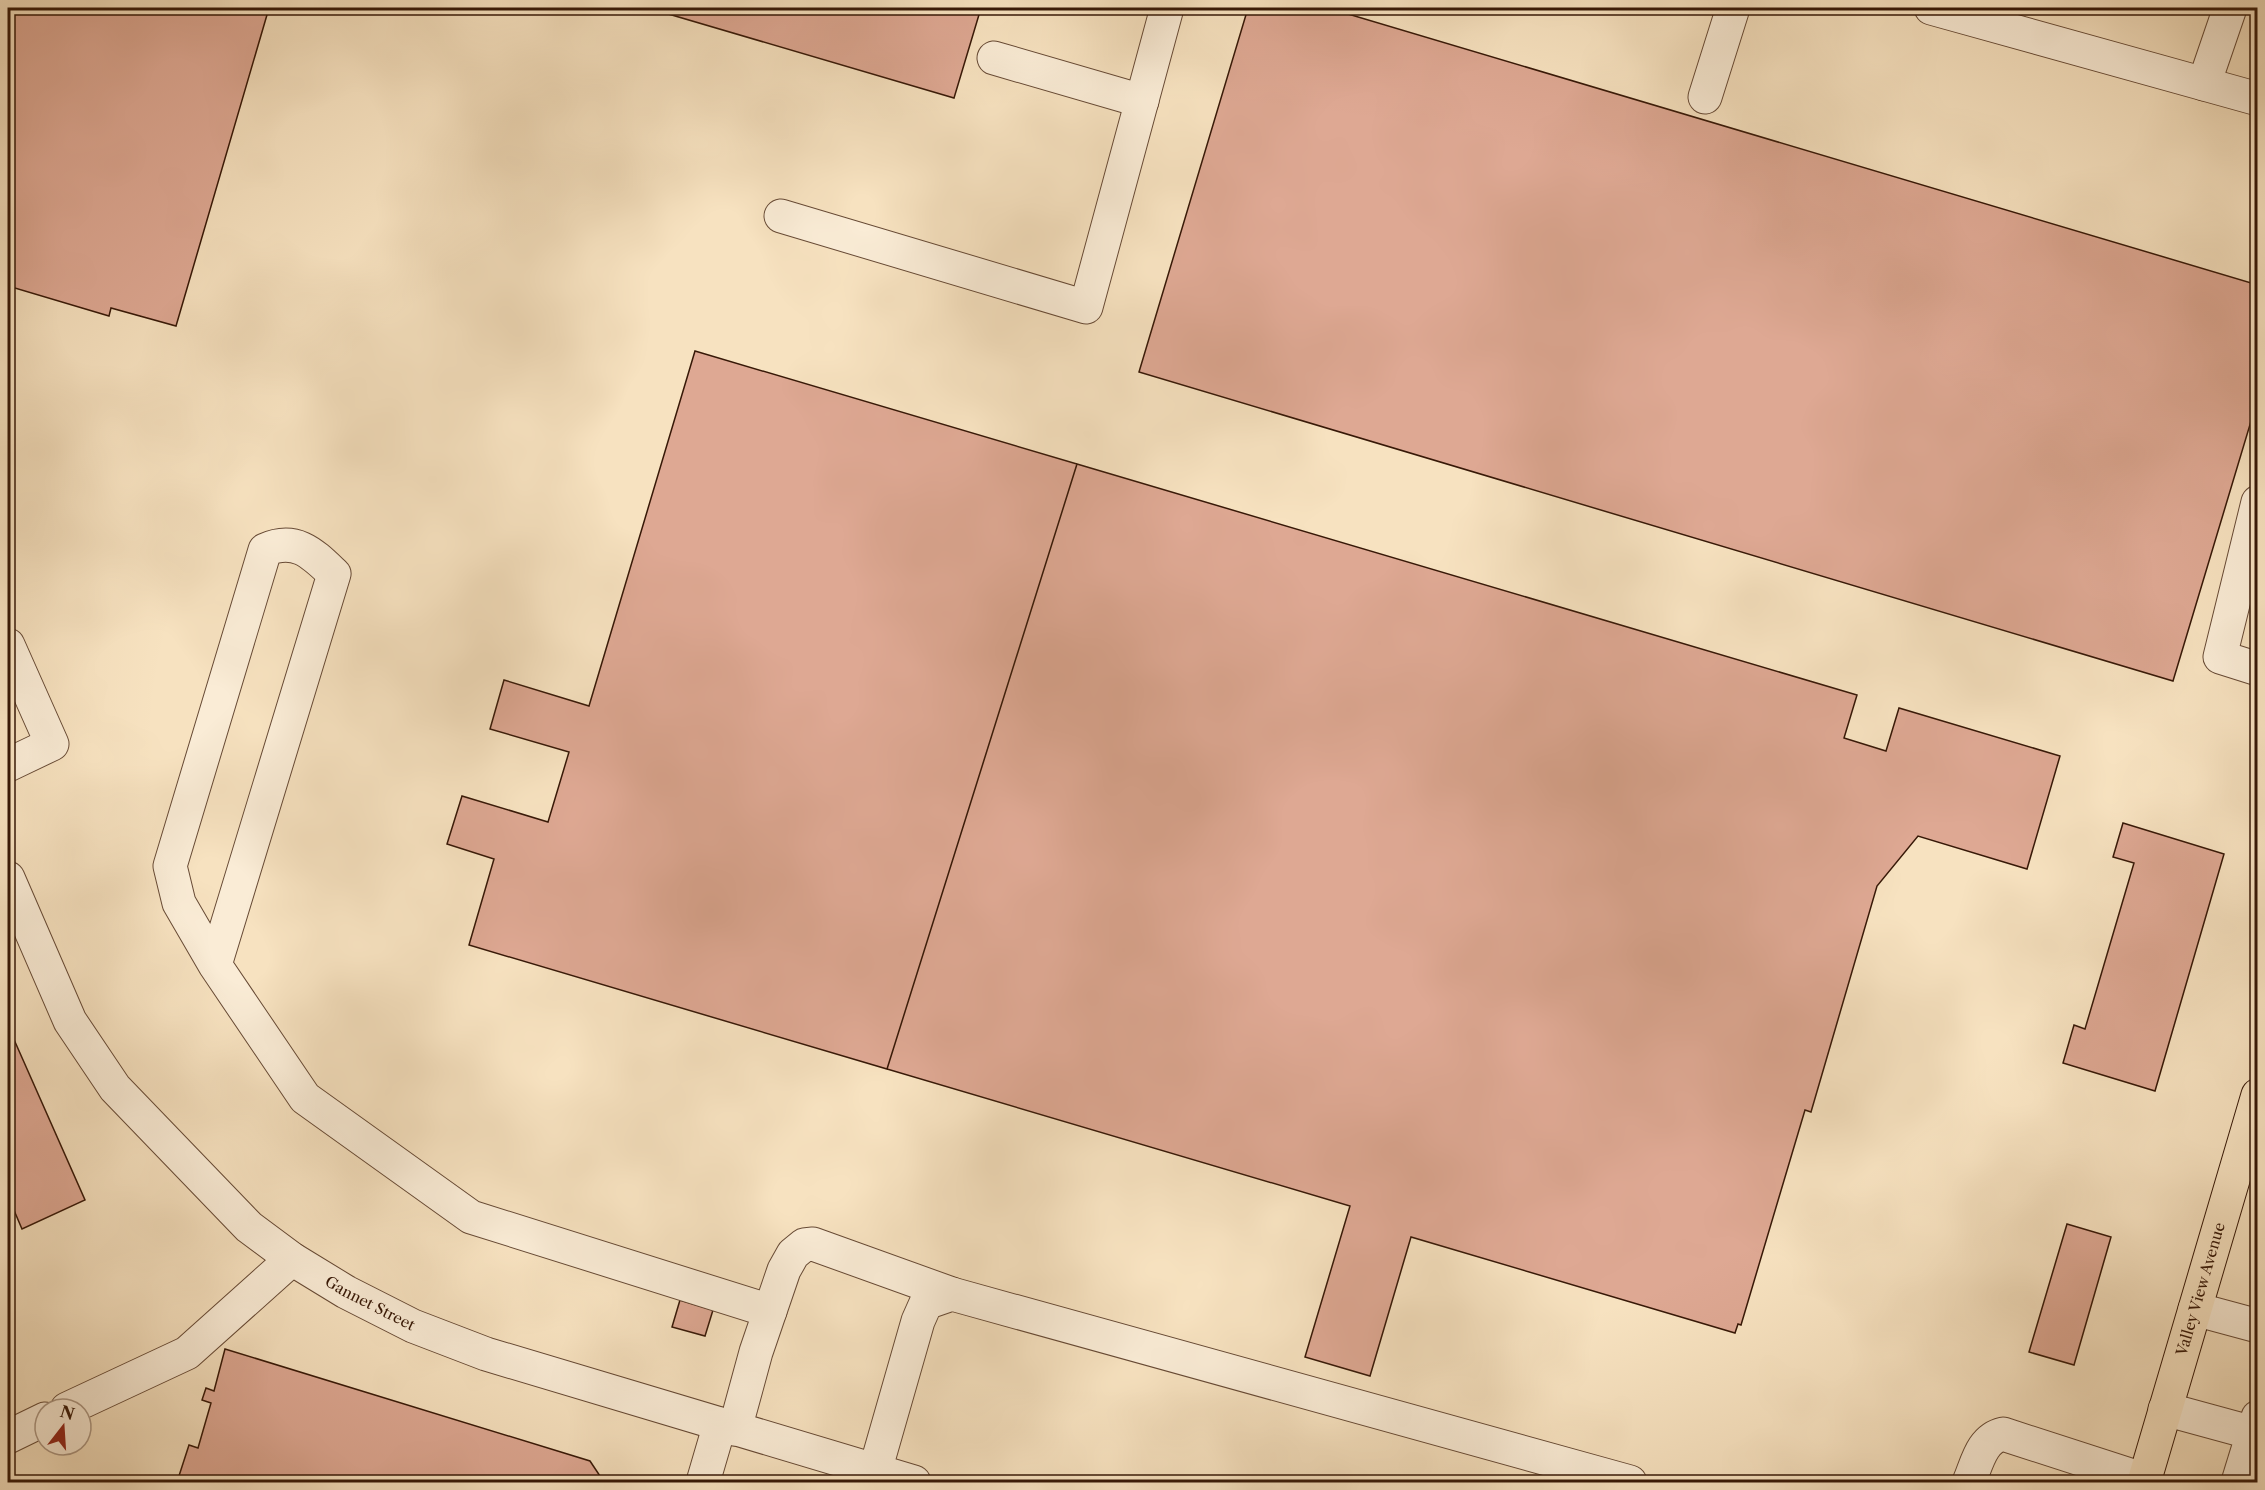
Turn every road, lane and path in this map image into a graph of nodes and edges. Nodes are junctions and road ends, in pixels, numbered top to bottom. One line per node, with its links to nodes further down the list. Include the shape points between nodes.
1 (1167, 8): 9 (street)
2 (1733, 8): 7 (street)
3 (1931, 8): 6 (street)
4 (2230, 8): 6 (street)
5 (994, 58): 9 (street)
6 (2204, 84): 8 (street)
7 (1705, 98)
8 (2258, 99)
9 (1142, 101): 10 (street, via 1086,307)
10 (781, 216)
11 (2258, 502): 13 (street, via 2220,657)
12 (8, 645): 14 (street, via 52,744)
13 (2258, 669)
14 (8, 765)
15 (8, 878): 18 (street, Gannet Street, via 70,1021 115,1088 249,1227)
16 (215, 965): 16 (street, via 334,574 308,550 279,543 265,550 170,866 179,903); 21 (street, via 305,1098 471,1217)
17 (2258, 1095): 20 (main road, Valley View Avenue)
18 (292, 1258): 23 (street, via 186,1353); 27 (street, Gannet Street, via 346,1292 413,1326 486,1354)
19 (952, 1294): 21 (street, via 813,1244 804,1245 793,1254); 29 (street, via 926,1303 918,1321); 33 (street)
20 (2195, 1309): 22 (street); 24 (main road, Valley View Avenue)
21 (770, 1311): 27 (street)
22 (2258, 1326)
23 (92, 1397)
24 (2165, 1409): 26 (street); 30 (main road, Valley View Avenue)
25 (33, 1425): 28 (street)
26 (2255, 1425): 35 (street)
27 (728, 1426): 29 (street, Gannet Street); 31 (street)
28 (8, 1437)
29 (874, 1470): 32 (street, Gannet Street)
30 (2144, 1481): 34 (street, via 2002,1434 1985,1445)
31 (703, 1482)
32 (914, 1482)
33 (1630, 1482)
34 (1969, 1482)
35 (2238, 1482)

